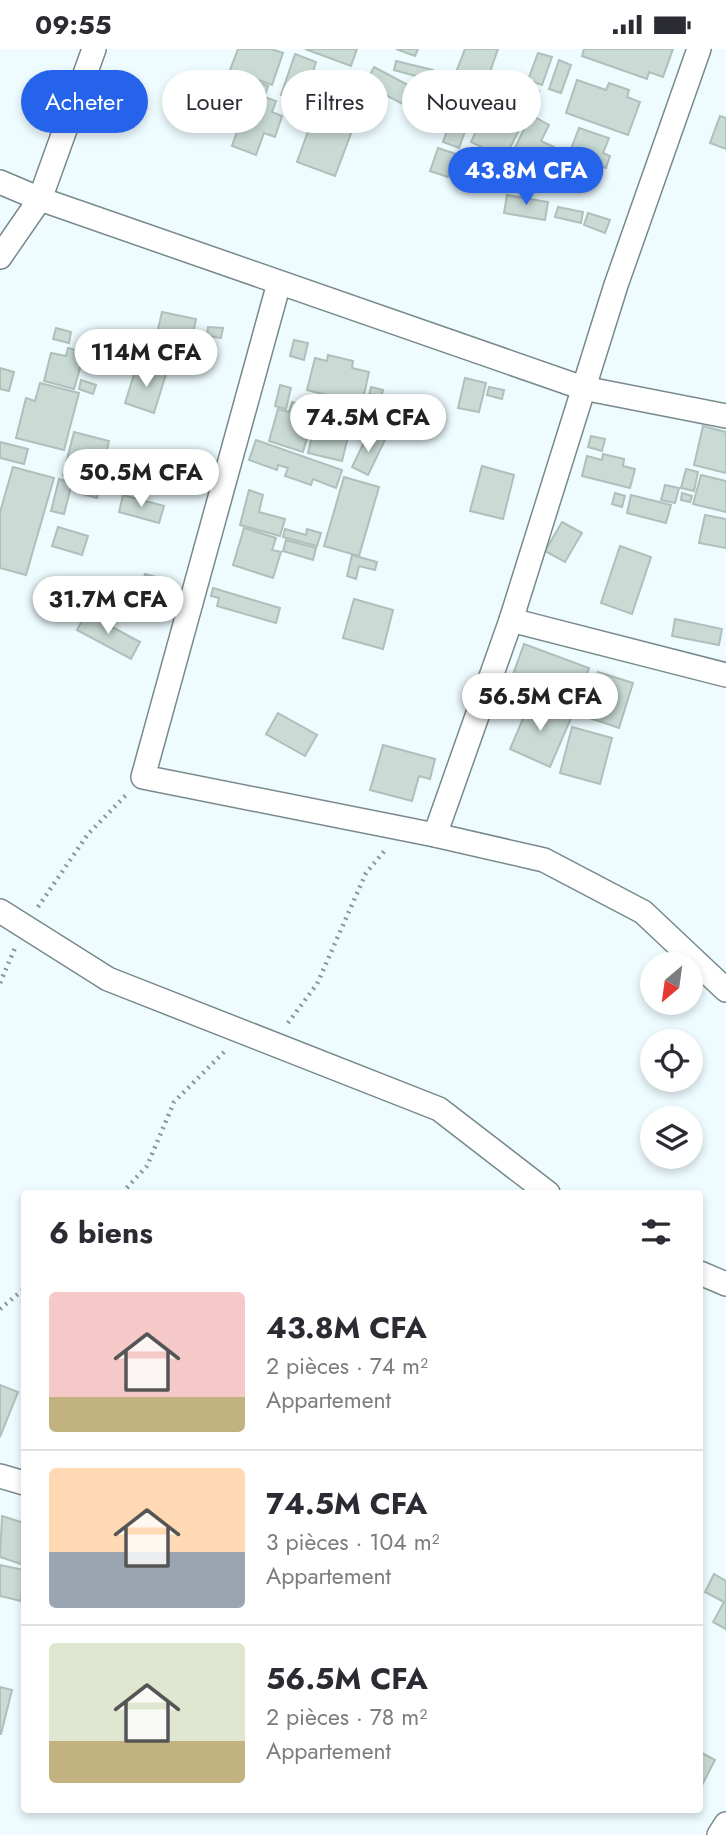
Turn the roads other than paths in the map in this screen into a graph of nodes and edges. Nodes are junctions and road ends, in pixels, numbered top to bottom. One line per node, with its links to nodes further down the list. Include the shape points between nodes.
1 (94, 49): 4 (street)
2 (699, 49): 7 (street)
3 (0, 182): 4 (street)
4 (40, 199): 5 (street); 6 (street)
5 (0, 257)
6 (279, 283): 7 (street); 11 (street, via 143,777)
7 (583, 388): 8 (street); 9 (street)
8 (726, 416)
9 (512, 620): 10 (street); 11 (street)
10 (726, 675)
11 (435, 835): 13 (street, via 544,860 643,912)
12 (0, 911): 14 (street, via 108,979 439,1109)
13 (726, 990)
14 (544, 1190)
15 (703, 1274): 16 (street)
16 (726, 1285)
17 (0, 1476): 18 (street)
18 (21, 1482)
19 (726, 1824): 20 (street)
20 (719, 1835)

